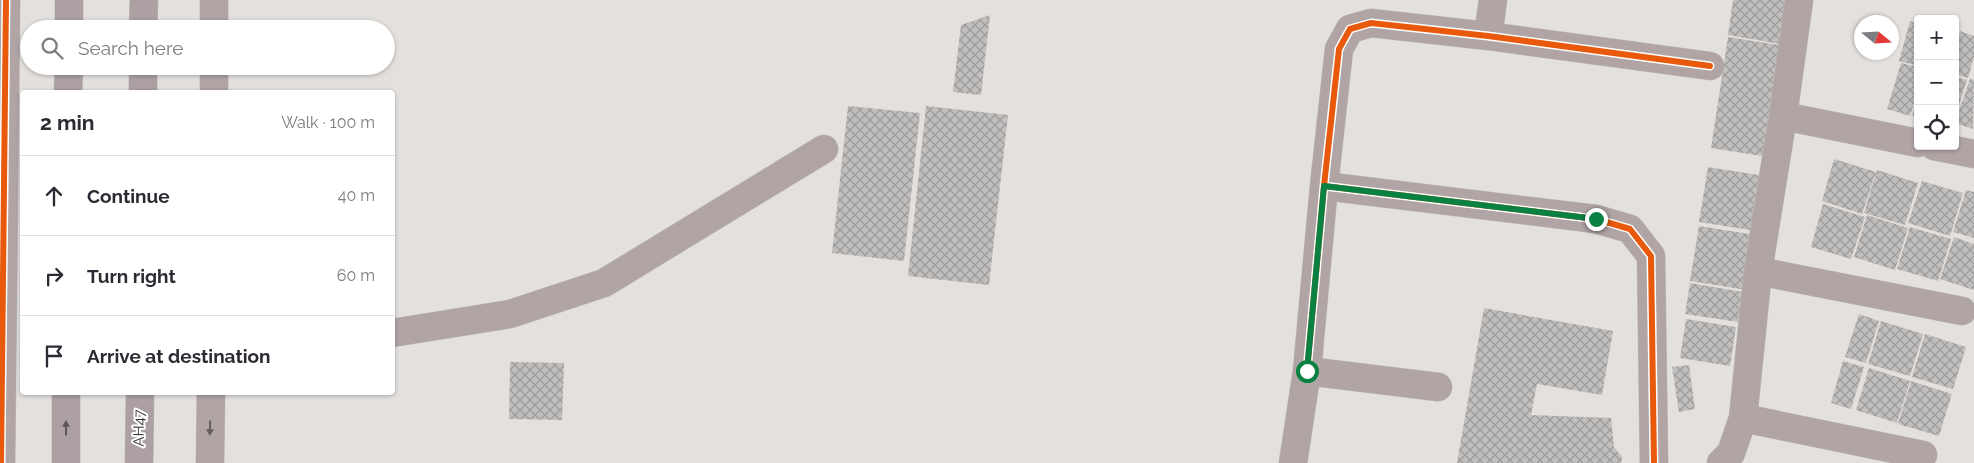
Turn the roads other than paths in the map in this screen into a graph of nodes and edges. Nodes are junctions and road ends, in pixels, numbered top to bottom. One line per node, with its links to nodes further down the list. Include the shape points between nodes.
1 (6, 0): 34 (street)
2 (69, 0): 7 (highway)
3 (144, 0): 8 (highway)
4 (214, 0): 9 (street)
5 (1493, 0): 10 (street)
6 (1799, 0): 18 (street)
7 (69, 20)
8 (144, 20)
9 (214, 20)
10 (1488, 36): 11 (street); 23 (street, via 1371,23 1350,29 1338,49)
11 (1710, 66)
12 (69, 75): 15 (highway)
13 (143, 75): 16 (highway)
14 (214, 75): 17 (street)
15 (68, 90)
16 (143, 90)
17 (214, 90)
18 (1783, 116): 19 (street); 24 (street)
19 (1914, 142)
20 (824, 149): 26 (street, via 604,282 510,314)
21 (1954, 150): 22 (street)
22 (1974, 154)
23 (1324, 186): 27 (street); 39 (street, via 1596,219 1630,229 1651,256)
24 (1758, 271): 25 (street); 32 (street)
25 (1962, 311)
26 (395, 333)
27 (1307, 371): 28 (street); 38 (street)
28 (1438, 386)
29 (66, 395): 35 (highway, one-way to 29)
30 (140, 395): 36 (highway, AH47)
31 (211, 395): 37 (street, one-way to 37)
32 (1743, 418): 33 (street); 40 (street, via 1731,453)
33 (1923, 455)
34 (1, 463)
35 (66, 463)
36 (139, 463)
37 (210, 463)
38 (1293, 463)
39 (1654, 463)
40 (1721, 463)

